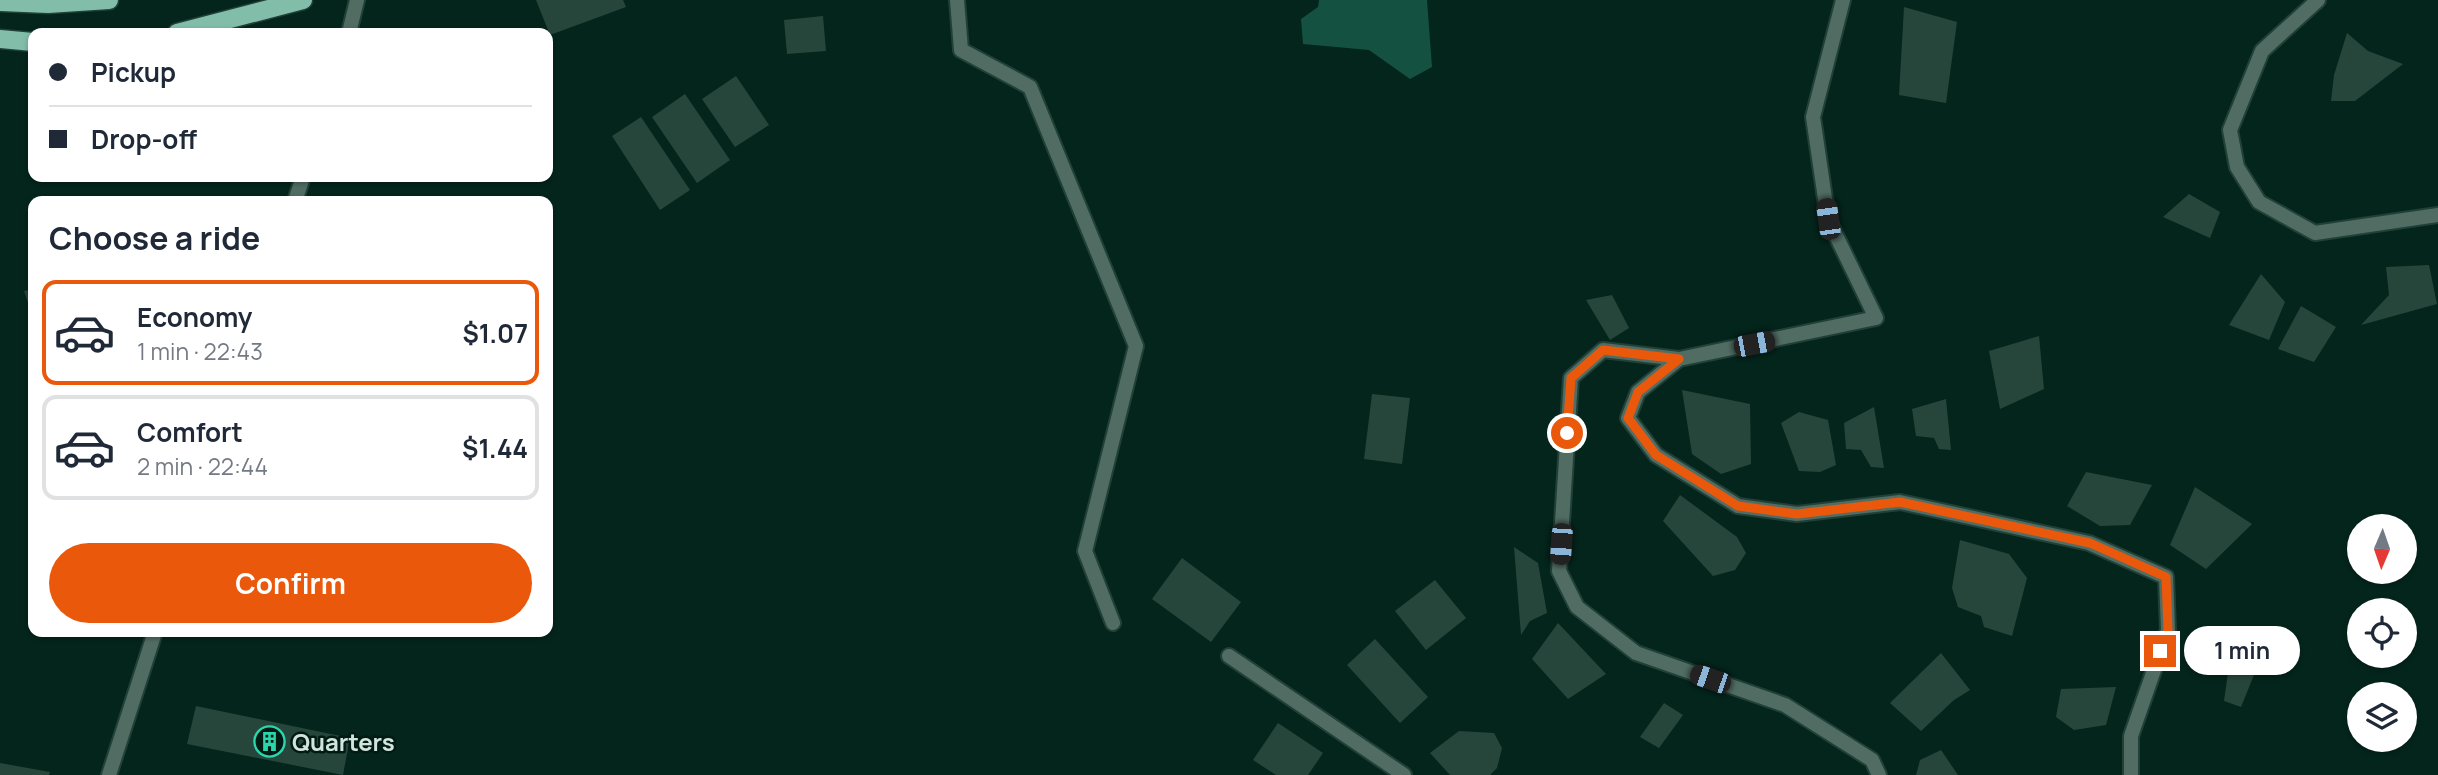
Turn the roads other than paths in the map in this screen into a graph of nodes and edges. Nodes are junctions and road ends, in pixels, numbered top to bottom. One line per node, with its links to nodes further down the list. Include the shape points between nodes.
1 (109, 0): 7 (main road)
2 (303, 0): 8 (main road)
3 (357, 0): 9 (street)
4 (957, 0): 14 (street, via 961,50 1030,87 1136,346 1085,551)
5 (1843, 0): 13 (street, via 1813,117 1828,219 1876,318)
6 (2318, 0): 12 (street, via 2262,51 2230,130 2237,167 2259,202 2315,233)
7 (0, 2)
8 (196, 28)
9 (350, 28)
10 (0, 39): 11 (main road)
11 (28, 42)
12 (2438, 215)
13 (1679, 359): 19 (street, via 1603,350 1571,378 1559,571 1577,607 1636,653 1785,705 1872,760); 20 (street, via 1638,392 1628,418 1656,455 1738,506 1797,514 1900,502 2090,543 2166,577 2168,630 2131,736)
14 (1113, 623)
15 (153, 637): 17 (street)
16 (1229, 656): 18 (street)
17 (109, 775)
18 (1404, 775)
19 (1879, 775)
20 (2131, 775)

